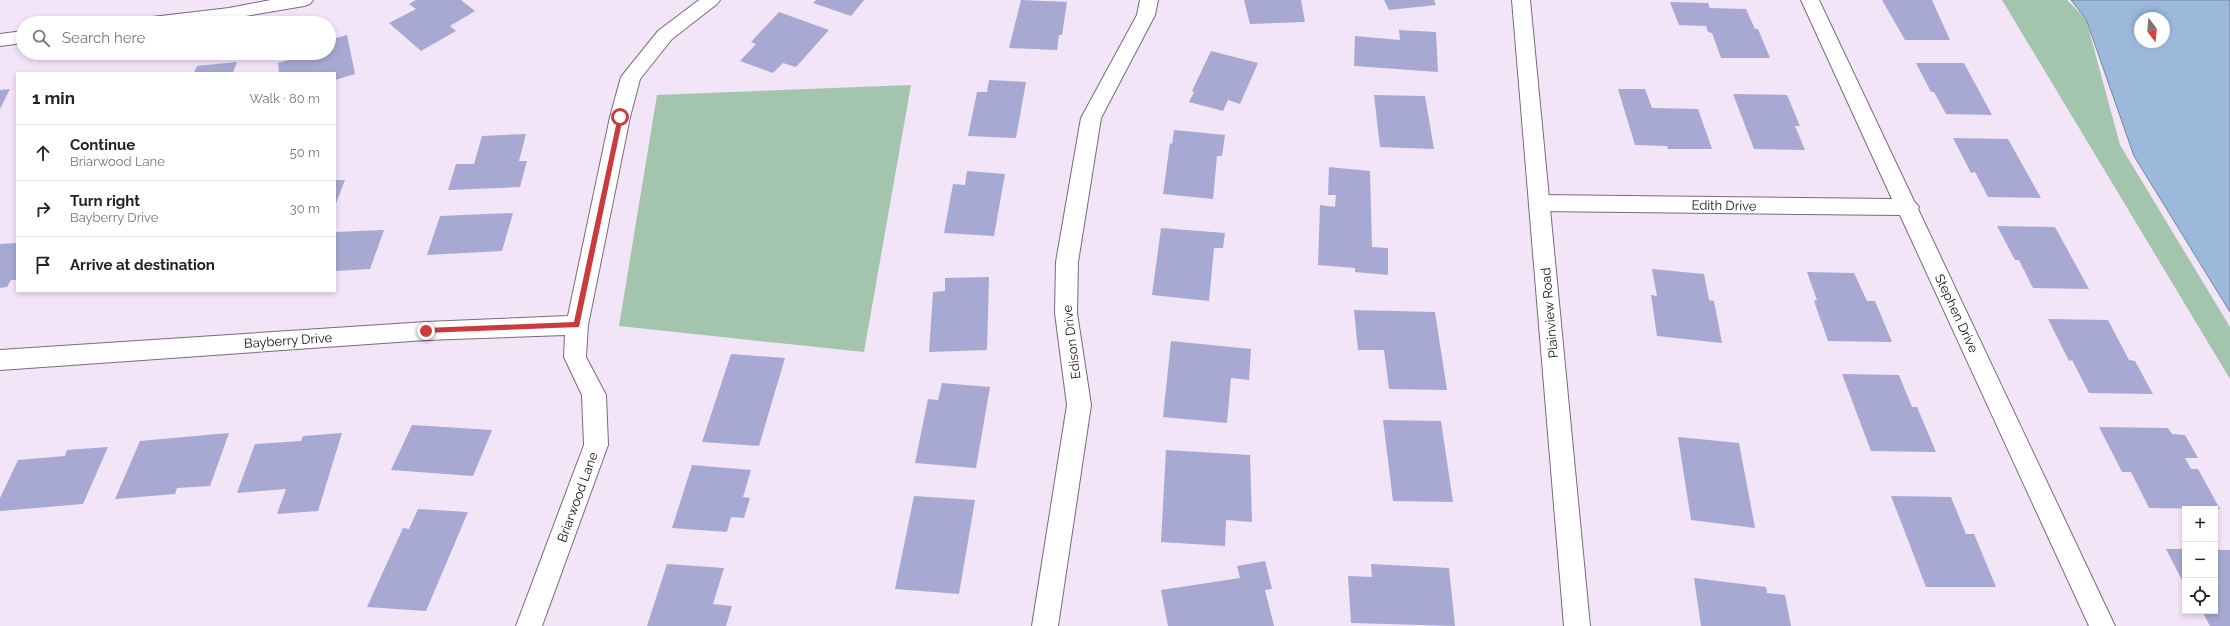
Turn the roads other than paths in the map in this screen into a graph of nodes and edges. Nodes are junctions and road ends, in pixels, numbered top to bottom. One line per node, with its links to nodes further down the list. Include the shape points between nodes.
1 (304, 0): 6 (street)
2 (711, 0): 11 (street, Briarwood Lane, via 665,35 631,77 620,117)
3 (1149, 0): 14 (street, Edison Drive, via 1146,14 1091,118 1067,262 1066,313 1079,405)
4 (1521, 0): 9 (street, Plainview Road)
5 (1810, 0): 10 (street, Stephen Drive)
6 (212, 16)
7 (16, 38): 8 (street)
8 (0, 40)
9 (1539, 203): 10 (street, Edith Drive); 15 (street, Plainview Road)
10 (1909, 207): 16 (street, Stephen Drive)
11 (577, 325): 12 (street, Bayberry Drive, via 426,331); 13 (street, Briarwood Lane, via 575,357 594,395 596,445)
12 (0, 360)
13 (529, 626)
14 (1045, 626)
15 (1577, 626)
16 (2102, 626)

